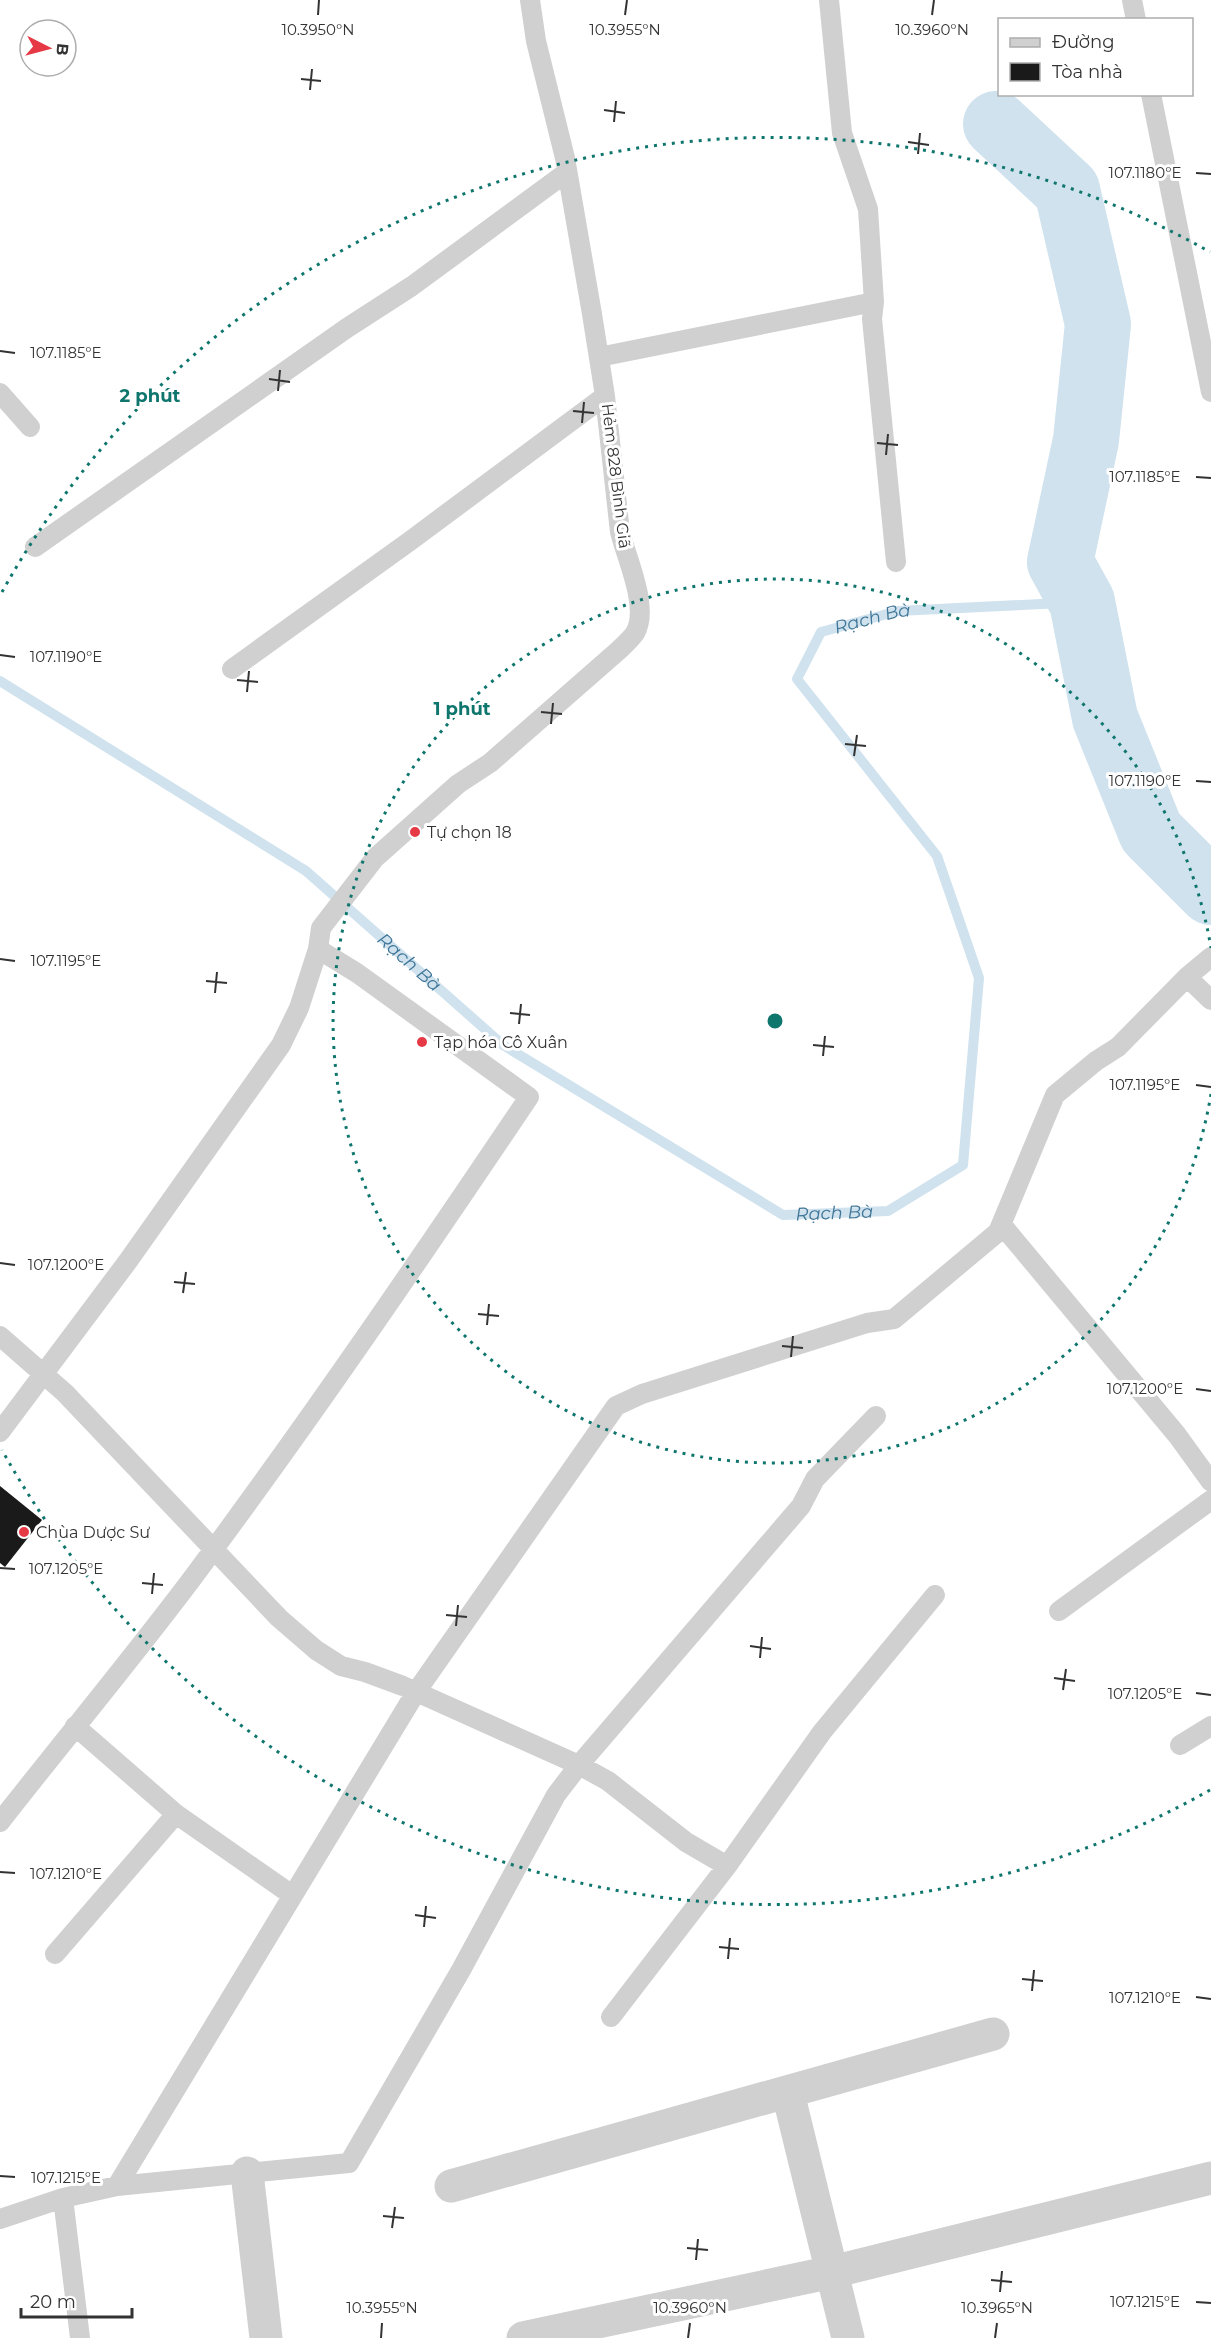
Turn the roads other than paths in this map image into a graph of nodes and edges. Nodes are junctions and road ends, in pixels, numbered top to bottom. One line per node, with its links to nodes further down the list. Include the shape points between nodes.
1 (530, 0): 6 (lane, Hẻm 828 Bình Giã)
2 (829, 0): 7 (lane, via 842,133 868,209)
3 (1132, 0): 4 (lane)
4 (1136, 18)
5 (1151, 96): 9 (lane)
6 (567, 172): 8 (lane, Hẻm 828 Bình Giã); 13 (lane, via 412,285)
7 (874, 302): 8 (lane); 14 (lane, via 872,319)
8 (599, 357): 11 (lane, Hẻm 828 Bình Giã)
9 (1211, 392)
10 (0, 393): 12 (lane)
11 (605, 396): 15 (lane); 16 (lane, Hẻm 828 Bình Giã, via 620,532 638,596 636,631 490,763 429,808 366,870 321,928)
12 (30, 427)
13 (34, 547)
14 (896, 562)
15 (232, 669)
16 (318, 949): 22 (lane, via 299,1008 281,1046); 27 (lane, via 357,972 529,1097 367,1338)
17 (1211, 957): 18 (lane)
18 (1187, 977): 19 (lane); 20 (lane, via 1118,1047 1055,1095)
19 (1211, 1000)
20 (1002, 1225): 25 (lane, via 1177,1435); 30 (lane, via 894,1318 867,1323 642,1394 616,1406)
21 (0, 1336): 22 (lane)
22 (45, 1375): 24 (lane); 27 (lane, via 112,1439)
23 (876, 1416): 34 (lane, via 814,1479 801,1506)
24 (0, 1432)
25 (1211, 1482)
26 (1211, 1500): 29 (lane)
27 (213, 1547): 30 (lane, via 279,1618 316,1650 342,1666); 31 (lane)
28 (935, 1595): 37 (lane, via 822,1732)
29 (1059, 1611)
30 (416, 1692): 34 (lane); 38 (lane)
31 (75, 1726): 35 (lane); 36 (lane)
32 (1211, 1726): 33 (lane)
33 (1180, 1745)
34 (579, 1765): 37 (lane, via 608,1781 686,1842); 43 (lane, via 556,1795 349,2163)
35 (176, 1814): 38 (lane); 39 (lane)
36 (0, 1822)
37 (727, 1866): 40 (lane)
38 (292, 1895): 45 (lane)
39 (55, 1954)
40 (611, 2017)
41 (993, 2034): 42 (street)
42 (788, 2093): 46 (street); 49 (street)
43 (247, 2173): 45 (lane); 51 (street)
44 (1211, 2178): 49 (street)
45 (117, 2186): 47 (lane)
46 (451, 2186)
47 (63, 2198): 48 (lane); 50 (lane)
48 (0, 2219)
49 (832, 2272): 52 (street); 53 (street)
50 (80, 2338)
51 (266, 2338)
52 (523, 2338)
53 (848, 2338)

